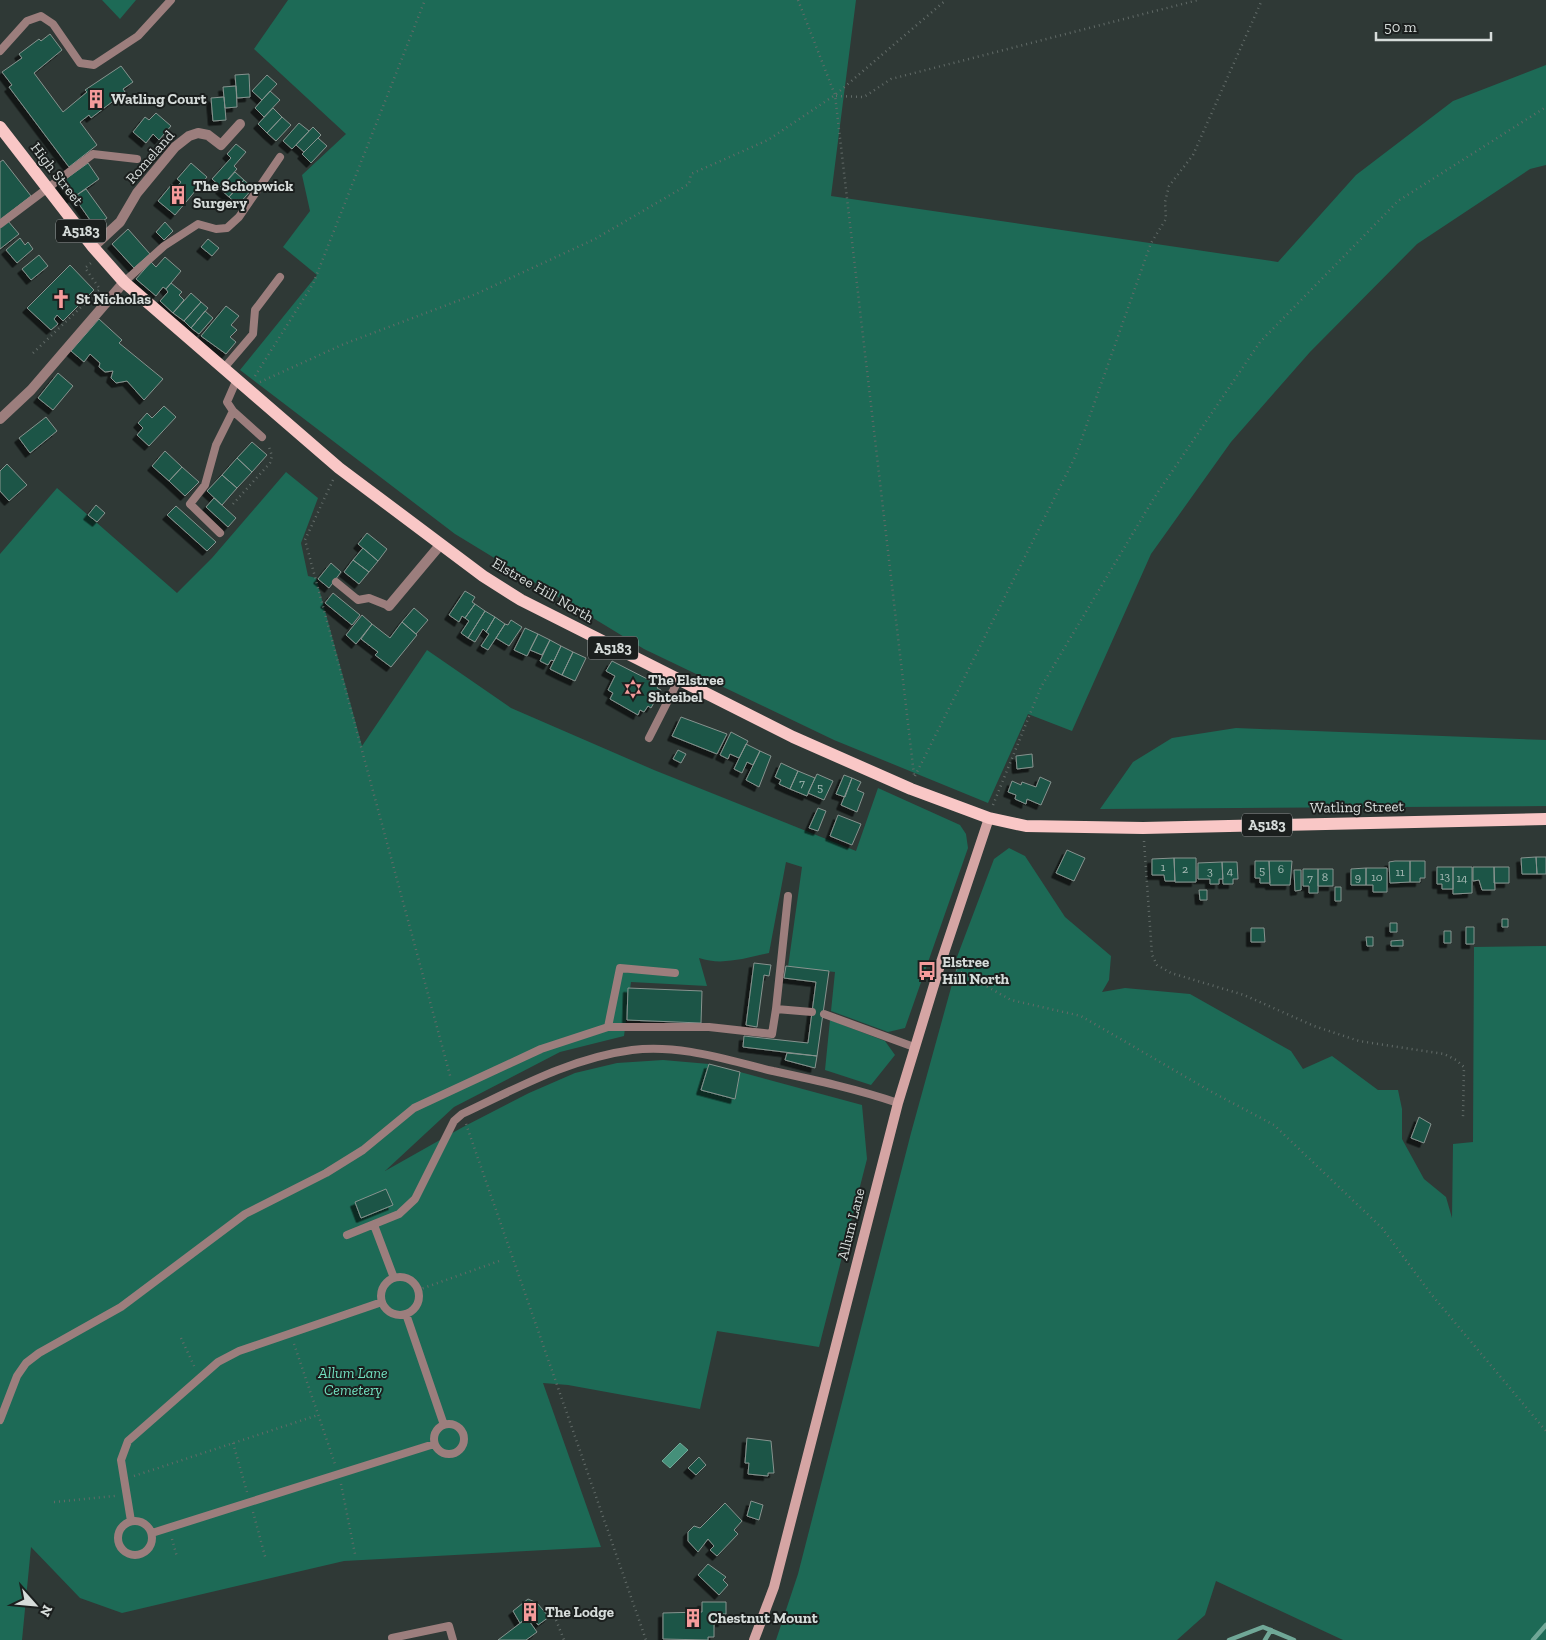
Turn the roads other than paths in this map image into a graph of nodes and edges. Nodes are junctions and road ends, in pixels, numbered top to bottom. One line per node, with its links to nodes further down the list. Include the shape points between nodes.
1 (171, 0): 2 (lane, via 138,36 94,65 80,63 53,24 41,16 27,21)
2 (0, 51)
3 (240, 124): 9 (street, Romeland, via 221,144 208,135 198,133 175,147)
4 (0, 127): 7 (main road, High Street / A5183)
5 (280, 157): 11 (lane, via 227,228 198,224 164,246)
6 (136, 159): 7 (lane, via 93,154)
7 (47, 189): 8 (lane); 9 (main road, High Street / A5183)
8 (0, 224)
9 (96, 251): 11 (main road, High Street / A5183)
10 (280, 277): 13 (lane, via 255,310 253,334)
11 (124, 282): 12 (main road, High Street / A5183); 16 (street, via 31,390)
12 (174, 324): 13 (main road, Elstree Hill North / A5183)
13 (224, 368): 14 (main road, Elstree Hill North / A5183)
14 (237, 379): 15 (lane, via 227,402); 19 (main road, Elstree Hill North / A5183, via 339,468)
15 (233, 411): 17 (lane); 18 (lane, via 216,445 205,485 190,504)
16 (0, 419)
17 (262, 437)
18 (220, 533)
19 (441, 544): 21 (street); 22 (main road, Elstree Hill North / A5183, via 521,600)
20 (336, 582): 21 (lane, via 358,600 369,598)
21 (389, 606)
22 (678, 681): 23 (lane); 24 (main road, Elstree Hill North / A5183, via 911,789)
23 (649, 738)
24 (989, 818): 25 (main road, Watling Street / A5183, via 1026,826 1143,828); 32 (main road, Allum Lane)
25 (1546, 819)
26 (788, 896): 28 (lane)
27 (675, 973): 31 (lane, via 620,968)
28 (776, 1009): 29 (lane); 31 (lane, via 772,1034 710,1027)
29 (812, 1012)
30 (824, 1014): 32 (lane)
31 (608, 1026): 39 (lane, via 541,1049 414,1108 363,1150 326,1173 245,1214 121,1306 26,1363 17,1376)
32 (914, 1047): 33 (main road, Allum Lane)
33 (898, 1103): 34 (lane, via 690,1051 632,1050 563,1067 462,1114 454,1121 415,1199 399,1214); 46 (main road, Allum Lane, via 774,1587)
34 (374, 1225): 35 (lane); 36 (lane)
35 (347, 1235)
36 (394, 1278): 37 (lane, via 383,1287); 38 (lane, via 409,1279 418,1290 417,1304)
37 (382, 1302): 38 (lane, via 392,1313); 42 (lane, via 227,1356 200,1378 128,1442 121,1460)
38 (406, 1314): 40 (lane)
39 (0, 1420)
40 (444, 1425): 41 (lane, via 435,1433); 41 (lane, via 461,1430 464,1443 456,1453 450,1454 443,1453)
41 (434, 1444): 43 (lane)
42 (131, 1521): 43 (lane, via 144,1523); 43 (lane, via 120,1530 118,1537 119,1545 130,1554 138,1555 150,1547)
43 (152, 1533)
44 (392, 1638): 45 (lane, via 450,1626)
45 (453, 1640)
46 (754, 1640)

